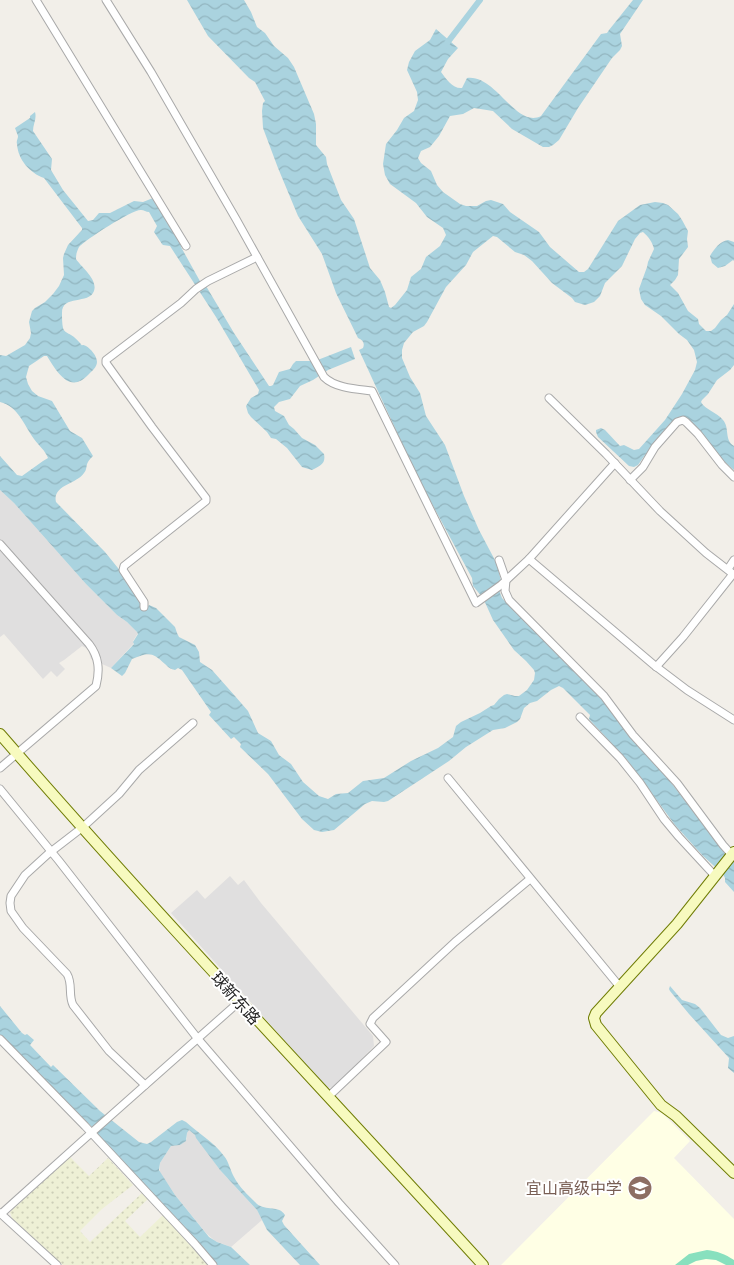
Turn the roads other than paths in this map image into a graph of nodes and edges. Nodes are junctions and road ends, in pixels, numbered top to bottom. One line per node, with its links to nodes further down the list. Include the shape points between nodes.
1 (36, 0): 3 (street)
2 (106, 0): 4 (street)
3 (186, 246)
4 (257, 257): 14 (street, via 327,380 372,391 476,603); 15 (street, via 196,289 106,360 206,498 124,566 123,570)
5 (549, 398): 6 (street)
6 (615, 463): 8 (street); 10 (street)
7 (734, 477): 8 (street, via 698,434 681,420)
8 (630, 480): 13 (street, via 682,532)
9 (0, 544): 21 (street, via 89,644 99,668 96,686)
10 (528, 559): 14 (street); 16 (street)
11 (499, 560): 14 (street)
12 (734, 560): 13 (street)
13 (728, 570): 16 (street, via 732,574)
14 (503, 583): 27 (street, via 509,600 604,696)
15 (144, 607)
16 (656, 667): 18 (street)
17 (580, 717): 28 (street, via 620,758 674,831)
18 (734, 720)
19 (192, 723): 25 (street, via 139,770 119,794)
20 (0, 734): 21 (street, 球新东路)
21 (17, 753): 22 (street); 25 (street, 球新东路)
22 (0, 768)
23 (448, 778): 29 (street)
24 (0, 789): 26 (street)
25 (83, 827): 26 (street); 31 (street, 球新东路)
26 (52, 852): 33 (street); 34 (street, via 25,875 11,896 11,910 23,928 67,974 73,1005 109,1051)
27 (732, 854): 28 (street)
28 (716, 875): 30 (street)
29 (530, 878): 30 (street); 35 (street, via 373,1018 370,1024 386,1042)
30 (620, 987): 37 (street, via 596,1012 596,1025 660,1105 676,1116)
31 (240, 1001): 33 (street); 35 (street, 球新东路)
32 (0, 1039): 36 (street)
33 (198, 1039): 34 (street); 42 (street)
34 (145, 1085): 36 (street)
35 (328, 1097): 39 (street, 球新东路)
36 (93, 1132): 38 (street); 41 (street)
37 (734, 1174)
38 (1, 1214): 40 (street)
39 (480, 1262)
40 (57, 1265)
41 (213, 1265)
42 (395, 1265)

